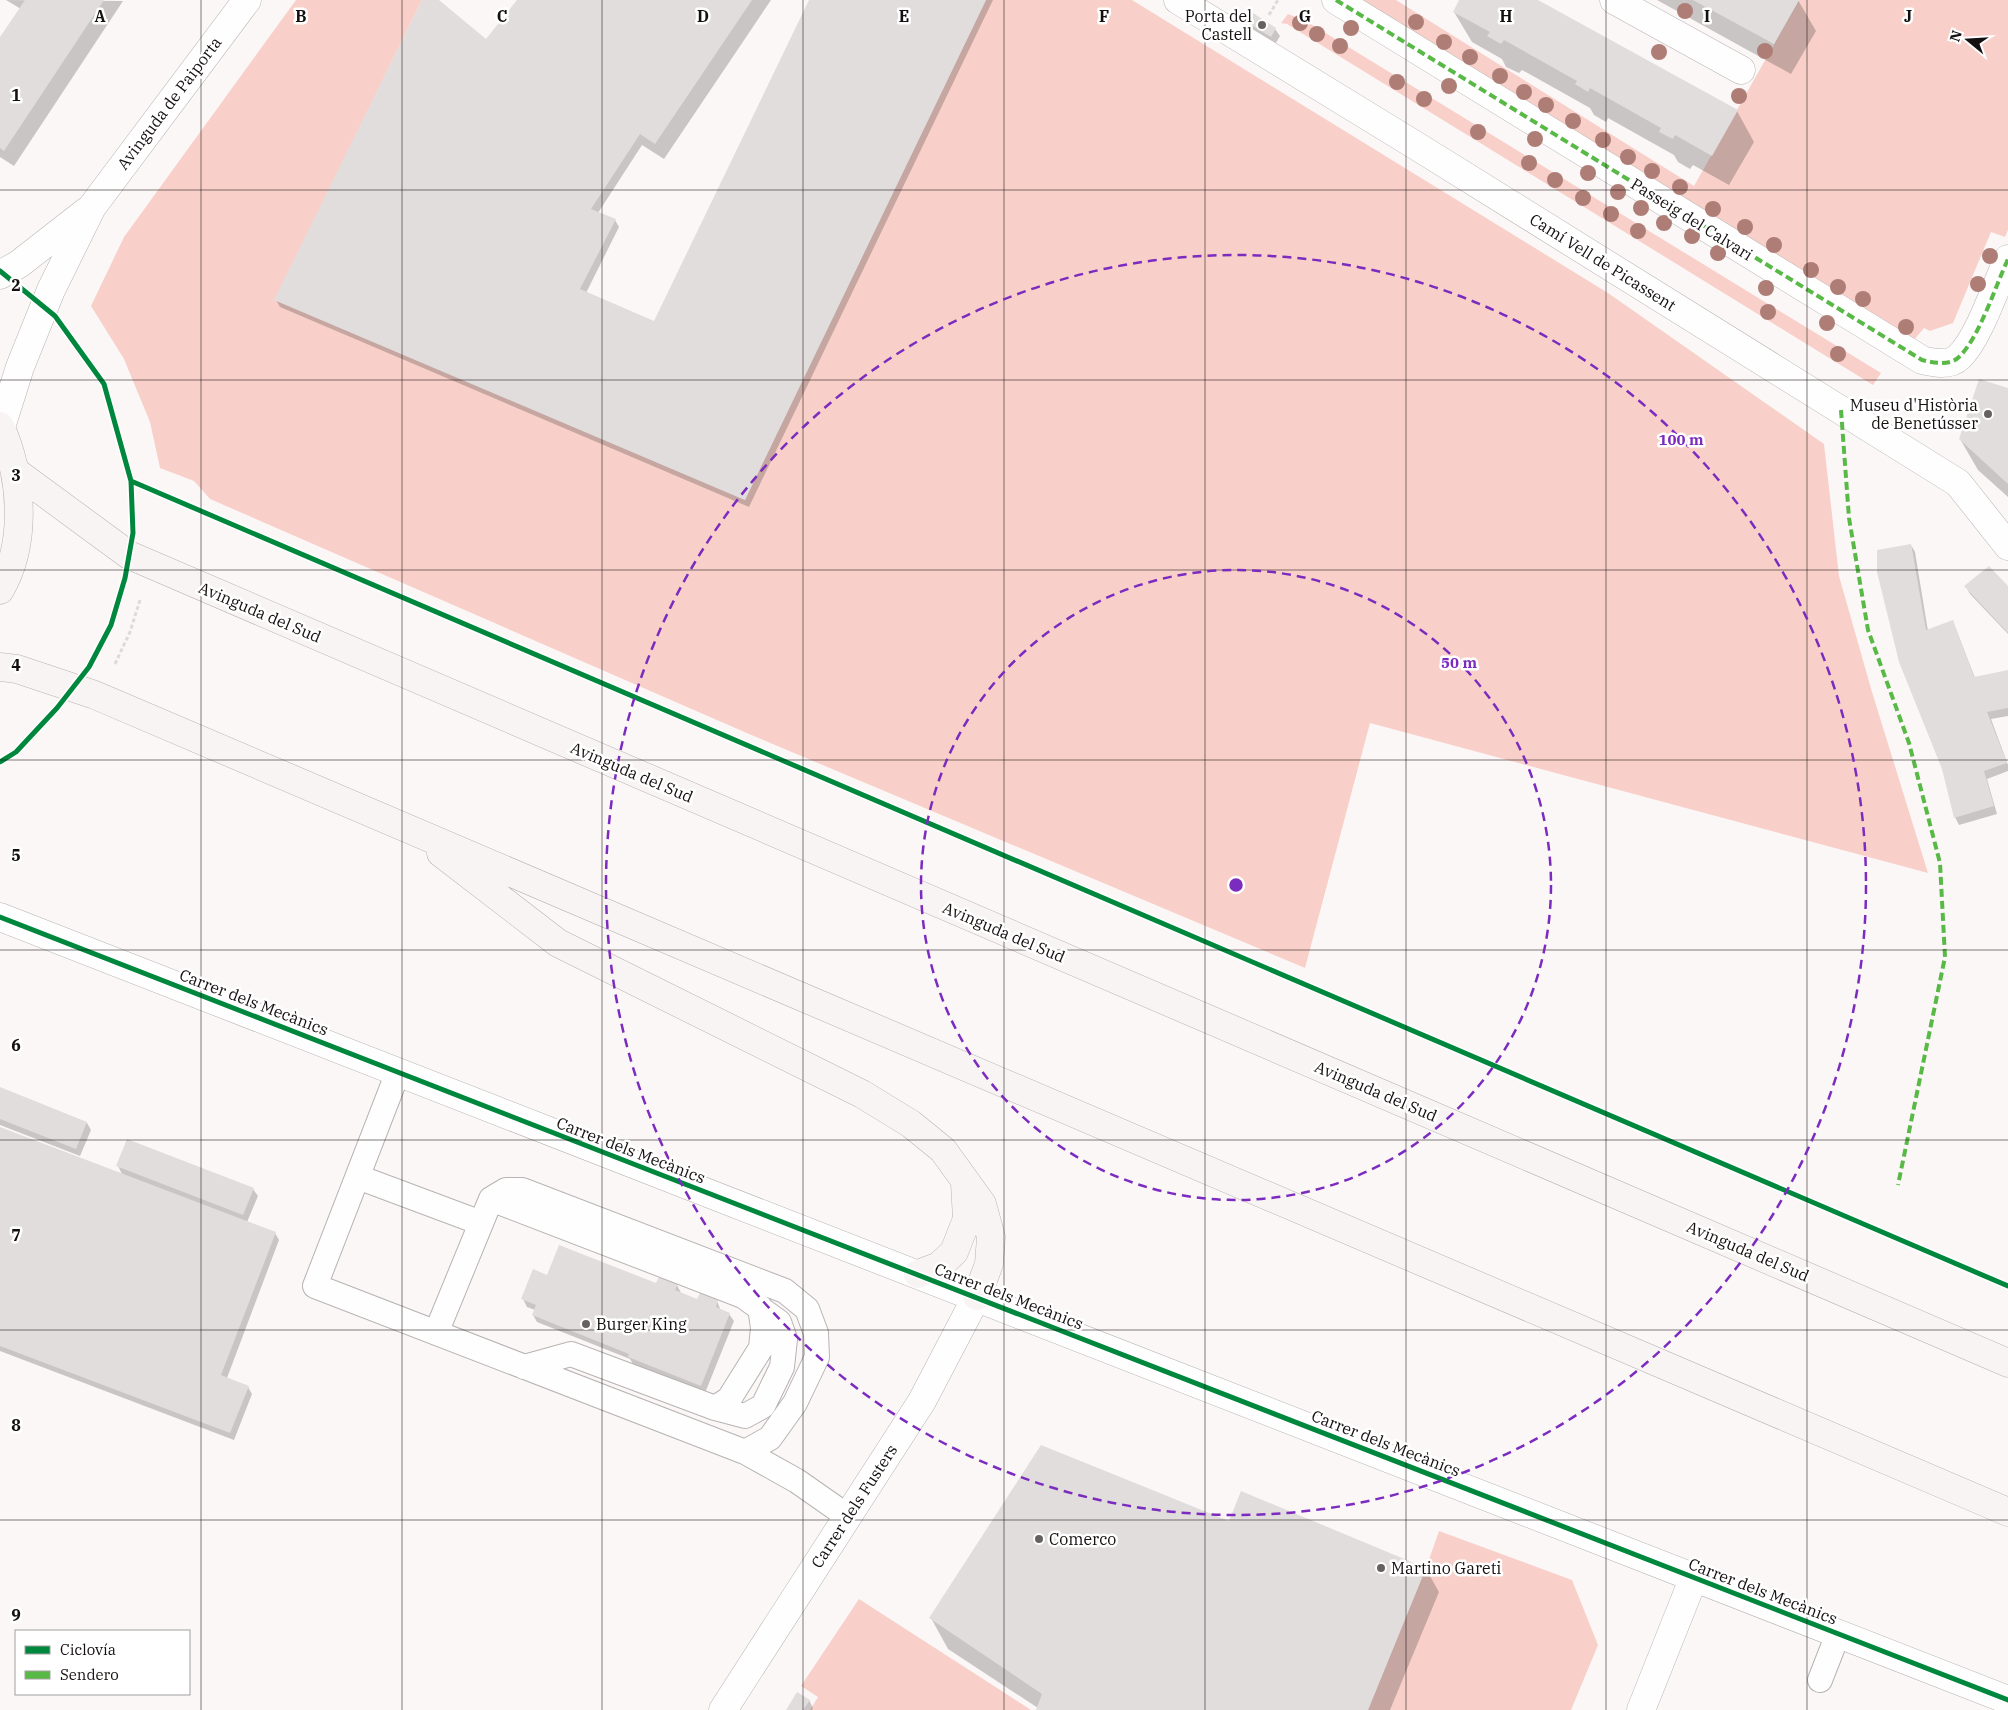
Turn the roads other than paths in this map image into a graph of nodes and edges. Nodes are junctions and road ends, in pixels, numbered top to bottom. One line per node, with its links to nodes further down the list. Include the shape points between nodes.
1 (247, 0): 6 (street, Avinguda de Paiporta)
2 (1178, 0): 11 (street, Camí Vell de Picassent, via 1958,483)
3 (1336, 0): 7 (street, Passeig del Calvari, via 1922,360 1939,364 1958,358 1972,340)
4 (1614, 0): 5 (street)
5 (1741, 70)
6 (92, 207): 8 (street); 9 (street, via 48,298)
7 (2008, 259)
8 (0, 275)
9 (0, 427): 10 (main road)
10 (16, 472): 12 (main road, via 19,526 6,579); 25 (main road, Avinguda del Sud, via 135,558)
11 (2008, 546)
12 (0, 590)
13 (0, 667): 14 (main road, via 17,668 94,695)
14 (408, 828): 18 (main road, via 558,943 862,1094 937,1144); 29 (main road)
15 (0, 917): 16 (street, Carrer dels Mecànics)
16 (398, 1072): 17 (lane); 21 (street, Carrer dels Mecànics)
17 (358, 1176): 20 (lane); 24 (lane, via 315,1286)
18 (964, 1176): 21 (main road, via 967,1219 954,1252 939,1266); 22 (main road, via 982,1204 992,1237 989,1264)
19 (491, 1199): 20 (lane); 23 (lane, via 743,1296); 28 (lane, via 506,1190 522,1190 785,1291 807,1309 816,1333 817,1357 795,1404 770,1438)
20 (481, 1223): 24 (lane)
21 (918, 1274): 22 (street, Carrer dels Mecànics)
22 (977, 1296): 30 (street, Carrer dels Fusters, via 922,1401); 31 (street, Carrer dels Mecànics)
23 (760, 1307): 27 (lane, via 761,1348 729,1399); 27 (lane, via 779,1322 782,1330 785,1339 782,1367 762,1406 744,1416)
24 (436, 1333): 26 (lane)
25 (2008, 1363)
26 (524, 1367): 27 (lane, via 571,1354); 28 (lane)
27 (716, 1408)
28 (745, 1452): 30 (lane, via 797,1480)
29 (2008, 1512)
30 (847, 1516): 35 (street, Carrer dels Fusters)
31 (1694, 1577): 32 (street, Carrer dels Mecànics); 36 (street)
32 (1838, 1634): 33 (lane); 34 (street, Carrer dels Mecànics)
33 (1820, 1680)
34 (2008, 1700)
35 (723, 1710)
36 (1641, 1710)

